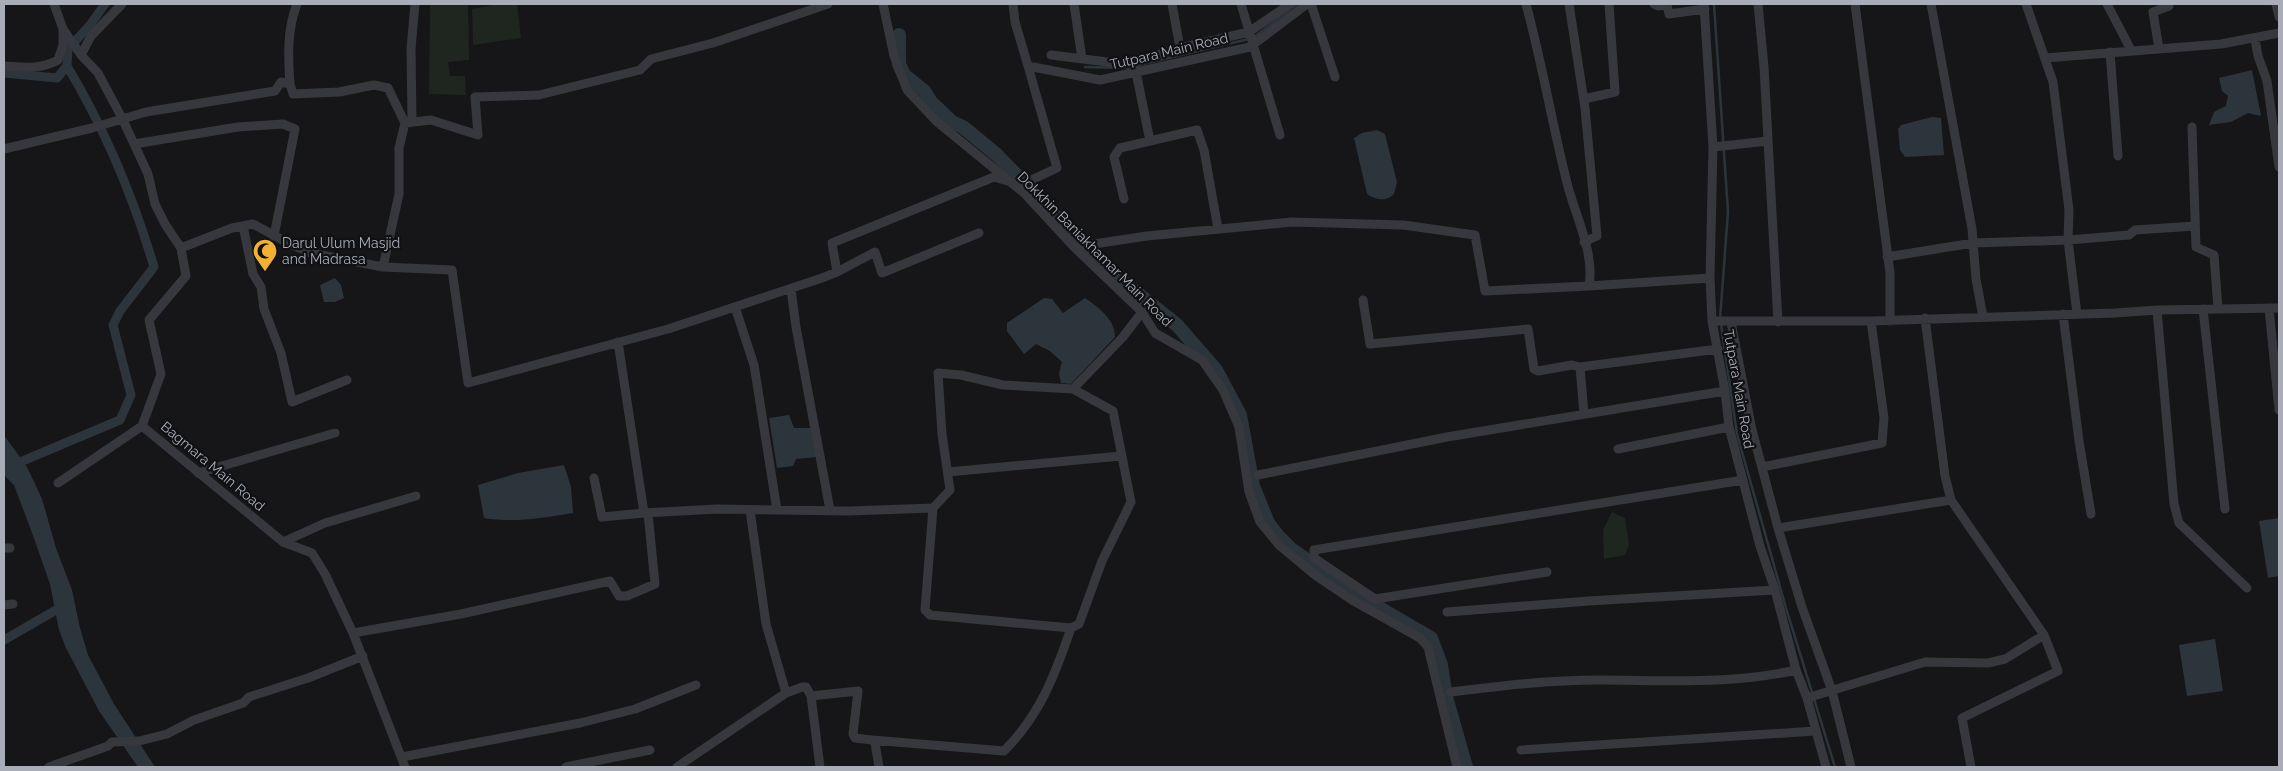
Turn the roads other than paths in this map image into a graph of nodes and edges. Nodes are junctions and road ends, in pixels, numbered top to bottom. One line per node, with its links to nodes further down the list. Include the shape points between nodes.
1 (54, 4): 27 (street, Bagmara Main Road)
2 (122, 4): 34 (street)
3 (297, 4): 44 (street, via 292,16 289,44)
4 (415, 4): 47 (street)
5 (828, 4): 47 (street, via 713,43 651,59 640,70 540,95 475,97 478,135 431,120)
6 (883, 4): 57 (street, Dokkhin Baniakhamar Main Road, via 894,56 907,90 936,121)
7 (1013, 4): 41 (street)
8 (1074, 4): 38 (street)
9 (1172, 4): 31 (street)
10 (1241, 4): 29 (street)
11 (1290, 4): 29 (street)
12 (1307, 4): 29 (street, Tutpara Main Road)
13 (1311, 4): 43 (street)
14 (1526, 4): 66 (street)
15 (1569, 4): 45 (street)
16 (1609, 4): 45 (street, via 1615,92)
17 (1654, 4): 25 (street, via 1667,5 1669,14)
18 (1758, 4): 51 (street)
19 (1855, 4): 70 (street)
20 (1931, 4): 67 (street)
21 (2026, 4): 37 (street)
22 (2107, 4): 33 (street)
23 (2169, 4): 32 (street, via 2153,12)
24 (2276, 4): 26 (street)
25 (1704, 6): 53 (street, Tutpara Main Road)
26 (2279, 17)
27 (66, 32): 34 (street, Bagmara Main Road); 40 (street, via 58,60 47,66 30,68)
28 (2279, 33): 30 (street)
29 (1251, 38): 31 (street); 42 (street, Tutpara Main Road); 49 (street)
30 (2255, 39): 32 (street); 56 (street, via 2267,81)
31 (1180, 48): 39 (street)
32 (2159, 48): 33 (street)
33 (2131, 50): 35 (street)
34 (80, 52): 46 (street, Bagmara Main Road, via 98,73)
35 (2110, 52): 37 (street); 55 (street)
36 (1051, 56): 38 (street)
37 (2045, 58): 65 (street, via 2053,82 2061,137 2069,210)
38 (1082, 59): 39 (street, via 1123,64)
39 (1134, 62): 42 (street)
40 (4, 66)
41 (1028, 66): 42 (street, Tutpara Main Road, via 1100,80); 58 (street, via 1056,168 1029,181)
42 (1136, 72): 50 (street)
43 (1335, 77)
44 (290, 84): 46 (street, via 281,82 275,91 181,105); 47 (street, via 293,94 338,92 374,85 388,88)
45 (1584, 99): 66 (street, via 1598,236)
46 (122, 118): 52 (street, Bagmara Main Road); 54 (street)
47 (408, 122): 71 (street, via 399,148 399,194)
48 (2192, 127): 61 (street)
49 (1280, 135)
50 (1150, 141): 59 (street, via 1120,148 1114,157); 62 (street, via 1197,130 1204,150)
51 (1768, 141): 53 (street); 92 (street)
52 (134, 144): 64 (street, via 238,127 283,124 295,129); 68 (street, Bagmara Main Road, via 148,174 155,204)
53 (1721, 146): 73 (street, Tutpara Main Road)
54 (4, 149)
55 (2118, 156)
56 (2279, 166)
57 (1011, 182): 58 (street, Dokkhin Baniakhamar Main Road); 72 (street, via 994,177 832,243)
58 (1022, 191): 69 (street, Dokkhin Baniakhamar Main Road)
59 (1124, 199)
60 (243, 226): 64 (street, via 254,224); 68 (street); 96 (street, via 253,274 261,287 264,309 281,353 292,402)
61 (2195, 226): 65 (street, via 2135,230 2129,235); 81 (street, via 2196,247 2214,255)
62 (1218, 229): 69 (street); 74 (street, via 1292,222 1396,225 1475,235 1485,291)
63 (979, 233): 72 (street, via 882,274 875,252)
64 (274, 236): 71 (street, via 311,253)
65 (2068, 240): 67 (street); 85 (street)
66 (1584, 242): 74 (street, via 1591,272)
67 (1973, 243): 70 (street); 86 (street)
68 (181, 248): 101 (street, Bagmara Main Road, via 186,276 149,320 161,374)
69 (1074, 248): 83 (street, Dokkhin Baniakhamar Main Road)
70 (1887, 257): 90 (street)
71 (383, 267): 93 (street, via 452,270 468,383)
72 (837, 272): 75 (street)
73 (1710, 278): 74 (street); 88 (street, Tutpara Main Road)
74 (1588, 286)
75 (791, 289): 77 (street); 119 (street)
76 (1363, 300): 95 (street, via 1370,344 1528,329 1534,369)
77 (735, 307): 93 (street); 118 (street, via 754,365)
78 (2269, 308): 79 (street); 81 (street); 99 (street)
79 (2279, 308)
80 (2203, 309): 81 (street); 82 (street); 116 (street)
81 (2218, 309)
82 (2157, 310): 85 (street); 125 (street, via 2174,504 2179,523)
83 (1142, 312): 97 (street, via 1123,337); 150 (street, Dokkhin Baniakhamar Main Road, via 1155,333 1202,360 1224,390 1239,427 1249,492 1260,522 1279,545 1315,575 1420,638 1428,647)
84 (2063, 314): 85 (street); 86 (street); 121 (street)
85 (2077, 314)
86 (1983, 317): 87 (street)
87 (1925, 318): 90 (street); 114 (street, via 1945,476)
88 (1712, 321): 91 (street); 94 (street, Tutpara Main Road)
89 (1871, 321): 90 (street); 92 (street); 106 (street, via 1884,418 1882,443)
90 (1890, 321)
91 (1731, 322): 92 (street); 106 (street)
92 (1778, 322)
93 (618, 342): 120 (street)
94 (1718, 349): 95 (street); 98 (street, Tutpara Main Road)
95 (1580, 367): 100 (street)
96 (347, 380)
97 (1073, 389): 105 (street, via 1113,411); 107 (street, via 1002,385 938,373)
98 (1725, 391): 100 (street); 102 (street, Tutpara Main Road)
99 (2279, 410)
100 (1584, 414): 109 (street)
101 (142, 426): 108 (street, Bagmara Main Road); 112 (street)
102 (1729, 428): 104 (street); 111 (street, Tutpara Main Road)
103 (335, 434): 108 (street)
104 (1618, 449)
105 (1121, 456): 107 (street); 128 (street, via 1131,502 1102,561 1078,624)
106 (1762, 467): 122 (street)
107 (948, 472): 115 (street, via 950,490)
108 (198, 473): 123 (street, Bagmara Main Road)
109 (1258, 475)
110 (594, 478): 120 (street, via 602,517)
111 (1743, 480): 124 (street, via 1314,550 1314,558 1375,599); 126 (street, Tutpara Main Road)
112 (58, 483)
113 (416, 496): 123 (street, via 325,523)
114 (1951, 500): 122 (street); 130 (street)
115 (933, 508): 119 (street); 128 (street, via 925,610 930,615)
116 (2225, 509)
117 (750, 510): 118 (street); 120 (street); 136 (street, via 766,624)
118 (777, 510): 119 (street)
119 (830, 510)
120 (646, 513): 129 (street, via 655,584 627,596 619,596 610,582)
121 (2091, 514)
122 (1778, 528): 134 (street)
123 (283, 542): 129 (street, Bagmara Main Road, via 312,553)
124 (1547, 572)
125 (2247, 588)
126 (1775, 590): 127 (street); 132 (street, Tutpara Main Road)
127 (1447, 612)
128 (1071, 628): 140 (street, via 1051,685 1022,733 1004,752)
129 (353, 633): 131 (street, Bagmara Main Road)
130 (2044, 635): 134 (street, via 2005,659 1988,663 1924,662); 153 (street, via 2058,671 1962,718)
131 (363, 656): 143 (street, Bagmara Main Road); 144 (street, via 249,697 243,703 194,720 167,734 139,741 112,742)
132 (1796, 670): 135 (street, via 1724,681 1558,681); 138 (street, Tutpara Main Road)
133 (696, 685): 143 (street, via 635,709 580,723)
134 (1832, 691): 138 (street); 152 (street)
135 (1451, 692)
136 (786, 693): 137 (street, via 802,686); 147 (street)
137 (811, 696): 140 (street, via 858,691 853,734 855,738); 148 (street)
138 (1807, 698): 139 (street, Tutpara Main Road)
139 (1815, 731): 142 (street); 151 (street, Tutpara Main Road)
140 (872, 740): 149 (street)
141 (650, 750): 146 (street)
142 (1521, 750)
143 (402, 757): 145 (street, Bagmara Main Road)
144 (50, 767)
145 (406, 767)
146 (566, 767)
147 (677, 767)
148 (820, 767)
149 (879, 767)
150 (1457, 767)
151 (1826, 767)
152 (1852, 767)
153 (1971, 767)

